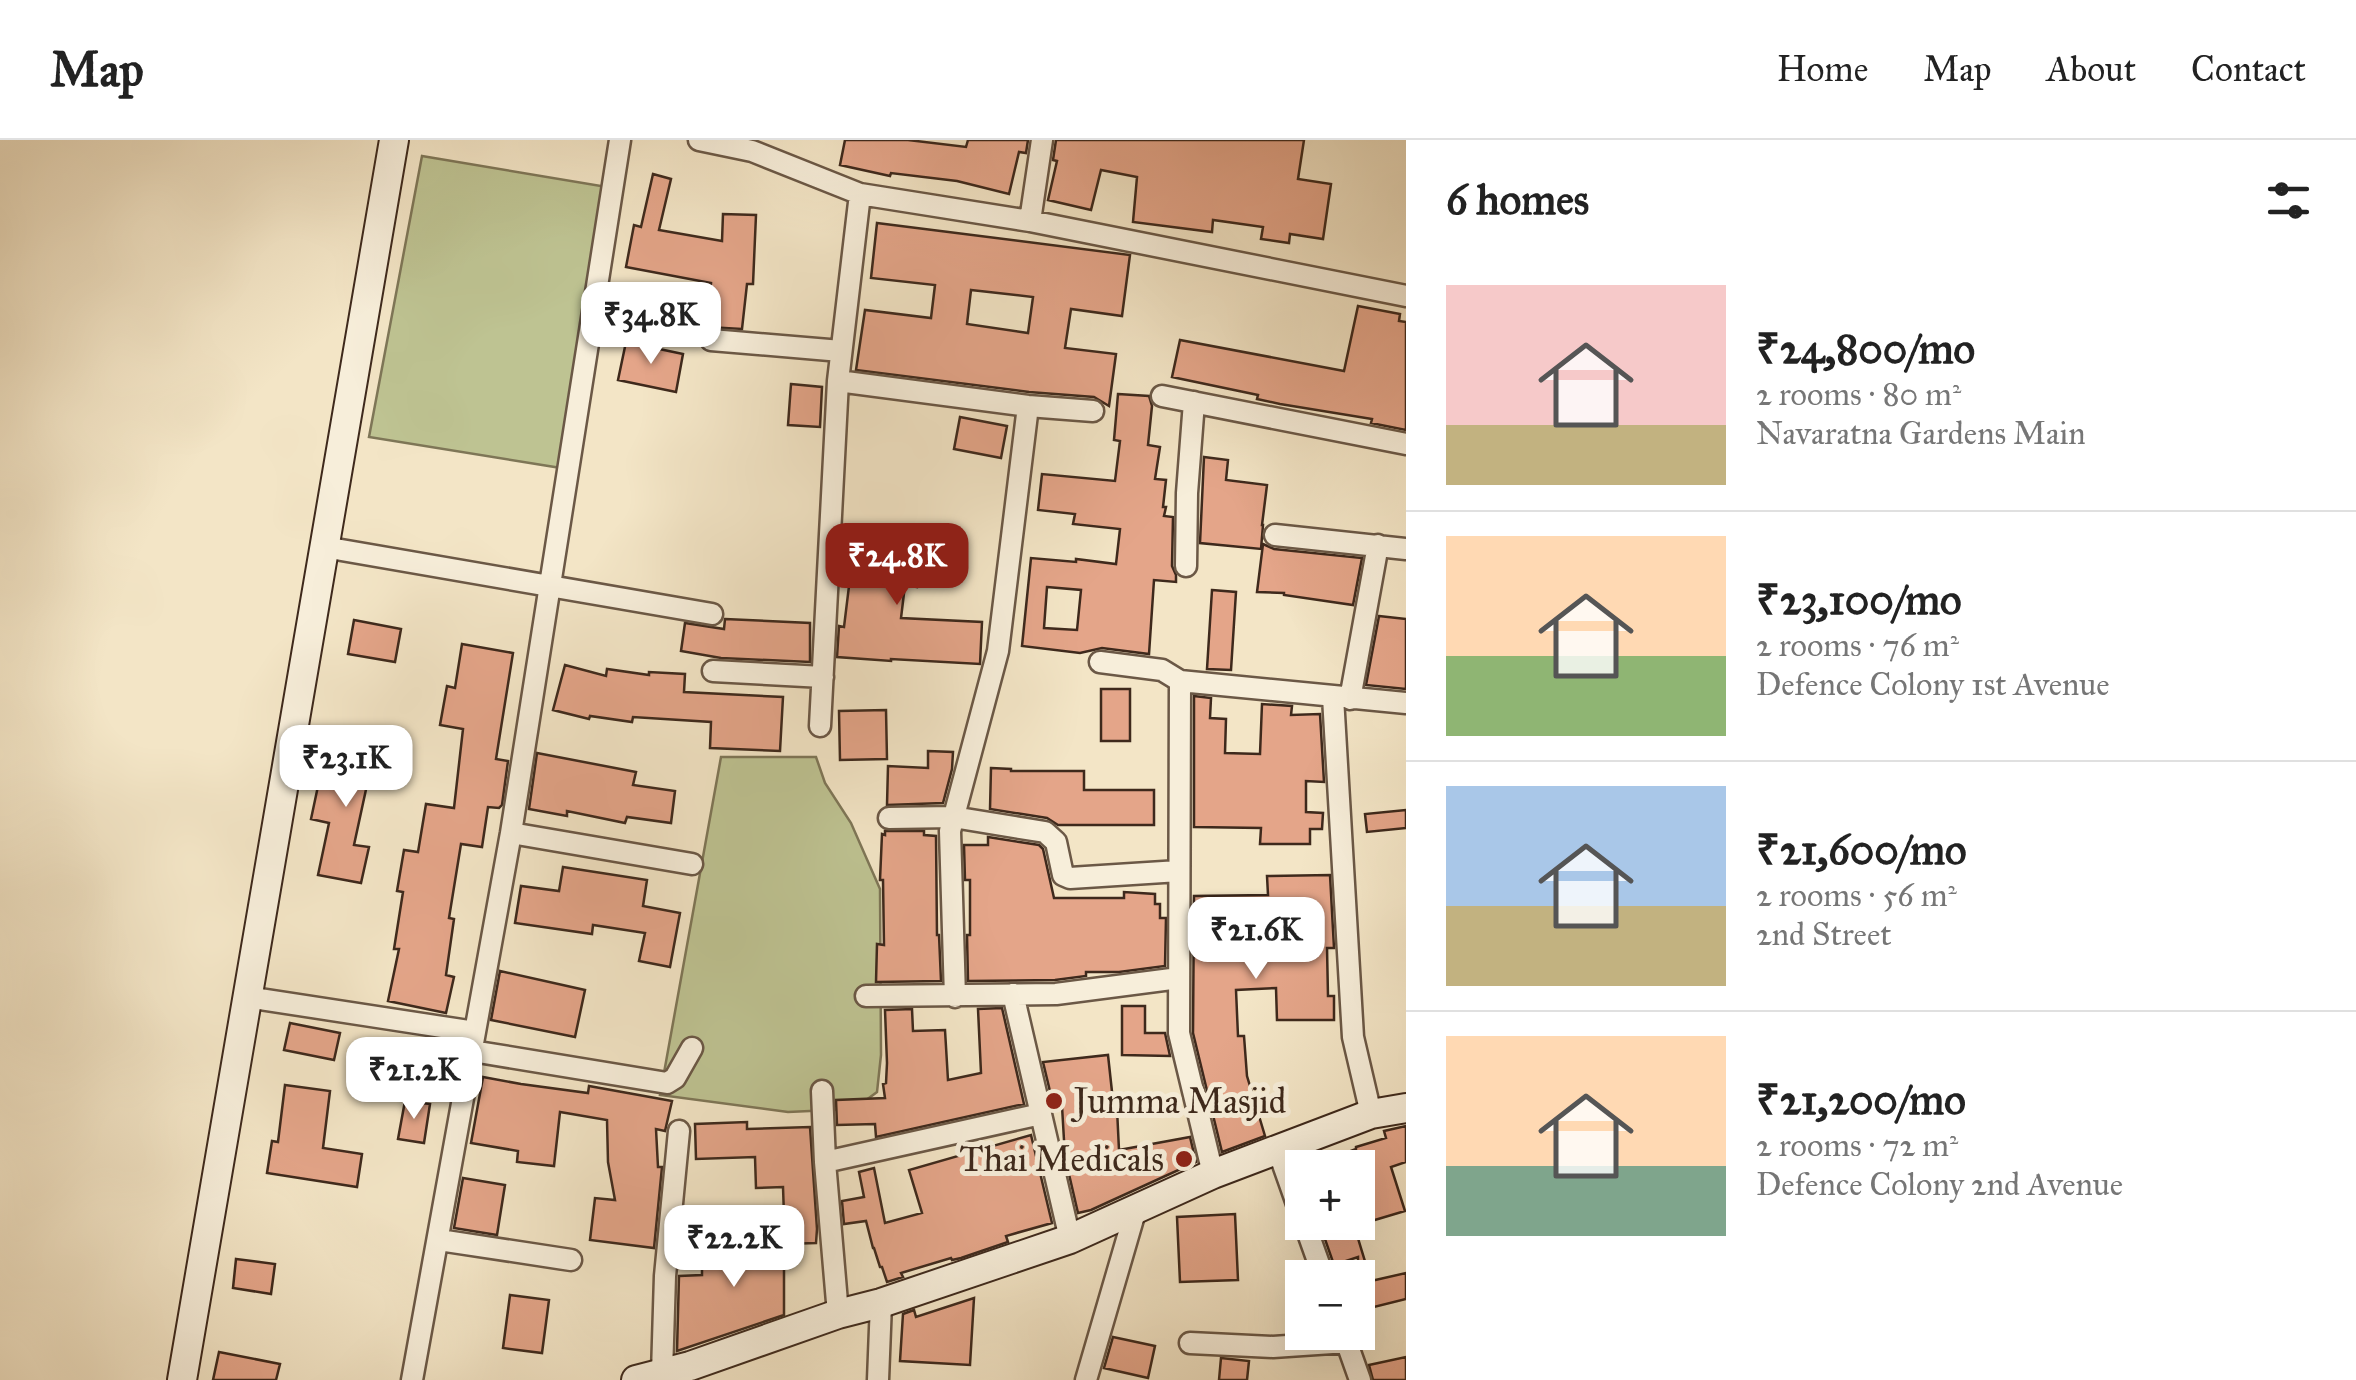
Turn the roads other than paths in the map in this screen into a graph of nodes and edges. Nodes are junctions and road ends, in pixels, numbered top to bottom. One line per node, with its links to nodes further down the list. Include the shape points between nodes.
1 (394, 140): 18 (street)
2 (620, 140): 21 (street)
3 (699, 140): 5 (street, via 752,151)
4 (1042, 140): 6 (street)
5 (860, 194): 6 (street); 9 (street)
6 (1030, 222): 7 (street)
7 (1406, 296)
8 (710, 340): 9 (street)
9 (841, 352): 10 (street)
10 (838, 380): 13 (street); 25 (street)
11 (1162, 396): 12 (street)
12 (1194, 402): 15 (street); 20 (street)
13 (1028, 406): 14 (street); 30 (street, via 998,651)
14 (1093, 412)
15 (1406, 444)
16 (1275, 535): 17 (street)
17 (1378, 545): 19 (street); 27 (street)
18 (324, 547): 21 (street); 39 (street)
19 (1406, 549)
20 (1186, 566)
21 (549, 587): 22 (street); 32 (street)
22 (712, 614)
23 (1100, 662): 26 (street, via 1162,670)
24 (712, 672): 25 (street)
25 (822, 677): 29 (street)
26 (1180, 681): 27 (street); 34 (street)
27 (1341, 698): 28 (street); 45 (street, via 1352,1037)
28 (1406, 703)
29 (820, 726)
30 (953, 816): 31 (street); 34 (street, via 1044,832 1056,842 1063,874 1070,878); 38 (street)
31 (890, 818)
32 (512, 833): 33 (street); 40 (street)
33 (692, 864)
34 (1179, 872): 35 (street)
35 (1179, 978): 36 (street); 50 (street, via 1179,1033)
36 (1013, 994): 38 (street); 44 (street)
37 (866, 996): 38 (street)
38 (956, 996)
39 (248, 997): 40 (street); 61 (street)
40 (474, 1041): 41 (street, via 667,1083); 52 (street)
41 (692, 1048)
42 (822, 1091): 48 (street)
43 (1406, 1108): 45 (street)
44 (1041, 1114): 48 (street); 53 (street)
45 (1371, 1114): 47 (street)
46 (678, 1131): 60 (street, via 665,1276)
47 (1278, 1150): 49 (street); 50 (street)
48 (824, 1162): 56 (street)
49 (1285, 1170)
50 (1213, 1174): 51 (street)
51 (1135, 1212): 53 (street); 64 (street)
52 (439, 1240): 54 (street); 62 (street)
53 (1070, 1240): 55 (street)
54 (571, 1260)
55 (882, 1302): 56 (street); 63 (street)
56 (838, 1314): 60 (street)
57 (1190, 1344): 58 (street)
58 (1285, 1345)
59 (1350, 1350): 65 (street)
60 (670, 1375)
61 (182, 1380)
62 (412, 1380)
63 (878, 1380)
64 (1086, 1380)
65 (1360, 1380)

